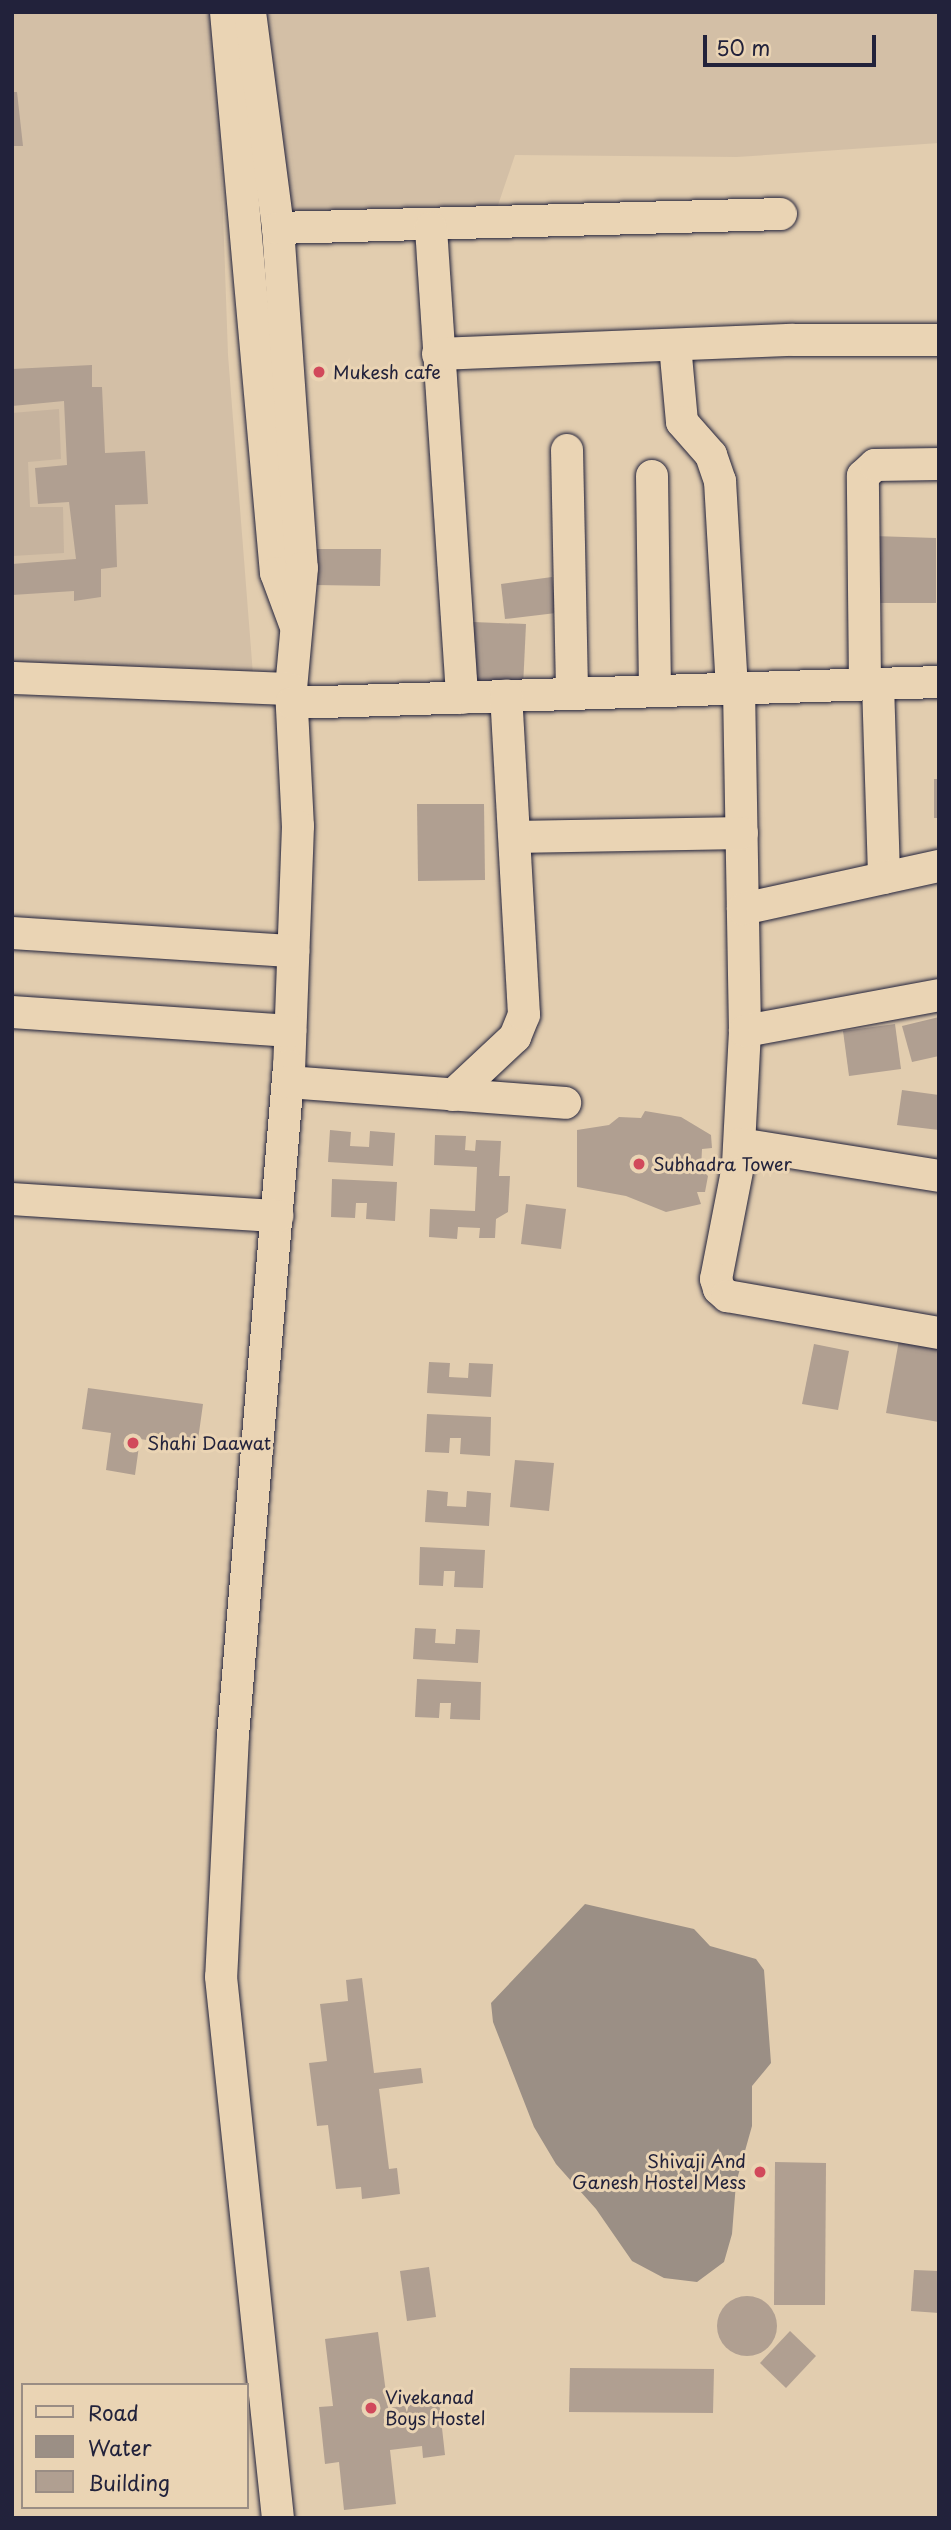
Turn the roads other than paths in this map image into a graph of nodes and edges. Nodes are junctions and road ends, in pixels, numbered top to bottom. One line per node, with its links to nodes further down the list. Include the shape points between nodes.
1 (226, 12): 12 (street, via 276,573)
2 (250, 12): 4 (street)
3 (781, 215): 5 (street)
4 (278, 228): 5 (street); 12 (street, via 302,568)
5 (431, 228): 8 (street)
6 (939, 340): 7 (street)
7 (675, 345): 8 (street); 16 (street, via 682,422 711,455 720,481)
8 (438, 354): 21 (street)
9 (567, 450): 18 (street)
10 (939, 464): 15 (street, via 875,465 863,475)
11 (652, 476): 17 (street)
12 (296, 625): 19 (street)
13 (12, 678): 19 (street)
14 (939, 682): 15 (street)
15 (872, 684): 16 (street); 25 (street)
16 (736, 689): 17 (street); 22 (street)
17 (655, 691): 18 (street)
18 (572, 694): 20 (street)
19 (291, 696): 21 (street); 28 (street, via 298,826)
20 (506, 696): 21 (street); 23 (street)
21 (462, 698)
22 (742, 833): 23 (street); 26 (street)
23 (515, 837): 34 (street, via 524,1015 515,1037)
24 (939, 866): 25 (street)
25 (884, 878): 26 (street)
26 (743, 909): 32 (street)
27 (12, 933): 28 (street)
28 (293, 951): 31 (street)
29 (939, 995): 32 (street)
30 (12, 1012): 31 (street)
31 (290, 1031): 33 (street)
32 (745, 1031): 36 (street)
33 (288, 1082): 34 (street); 39 (street)
34 (453, 1095): 35 (street)
35 (565, 1103)
36 (740, 1143): 37 (street); 40 (street, via 716,1279 719,1289 727,1296)
37 (939, 1175)
38 (12, 1199): 39 (street)
39 (277, 1216): 41 (street, via 233,1735 221,1977)
40 (939, 1333)
41 (278, 2518)

